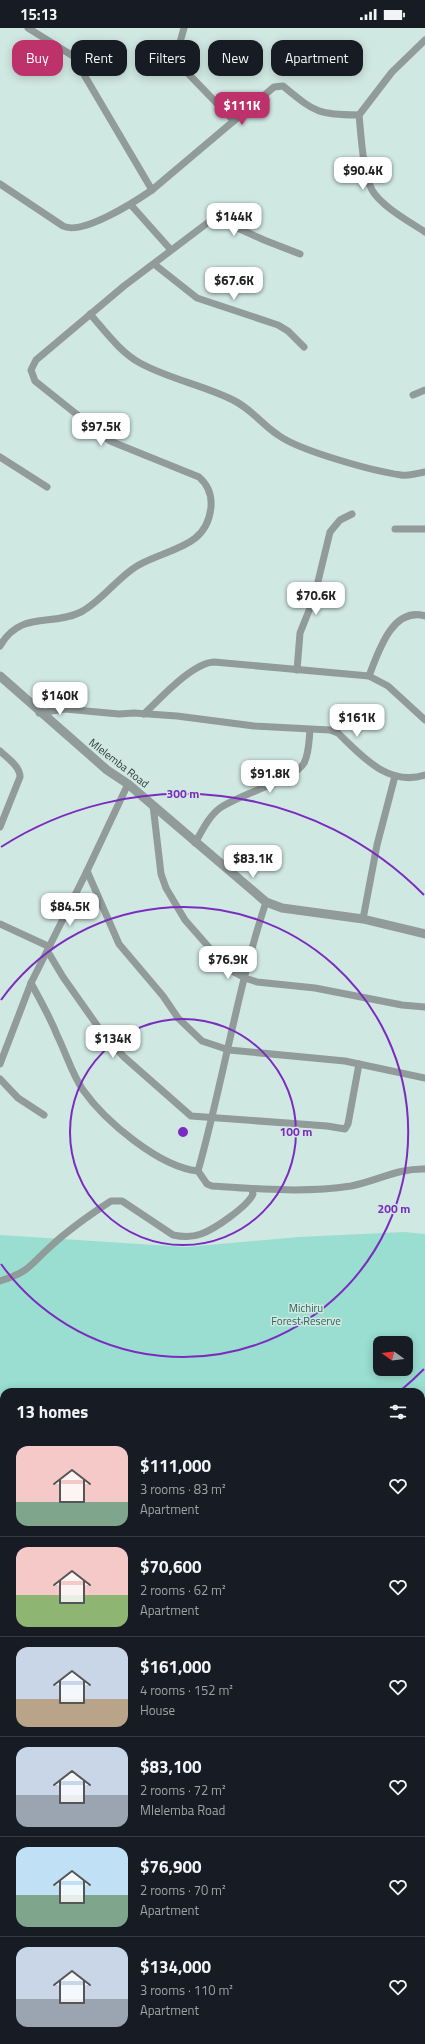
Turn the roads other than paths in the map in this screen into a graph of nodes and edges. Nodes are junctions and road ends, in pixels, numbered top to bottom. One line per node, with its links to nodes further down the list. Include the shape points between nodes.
1 (28, 28): 7 (street, via 72,55)
2 (184, 28): 5 (street, via 175,60)
3 (425, 40): 4 (street, via 392,72)
4 (359, 115): 5 (street, via 320,113 278,85); 9 (street, via 372,190 383,202)
5 (234, 121): 7 (street)
6 (0, 184): 8 (street, via 67,228 83,226)
7 (152, 190): 8 (street)
8 (131, 205): 10 (street)
9 (425, 232)
10 (171, 250): 11 (street, via 206,222 218,219); 12 (street)
11 (300, 254)
12 (154, 264): 13 (street); 14 (street, via 197,298 278,325)
13 (90, 314): 18 (street, via 140,363 232,399 252,411 271,430 291,442 346,461 393,473 411,475); 24 (street, via 36,360 31,370 33,377 96,432 110,441 199,477 206,483 210,492 210,516 197,538 137,566 82,611 57,618 25,622 11,632)
14 (304, 347)
15 (425, 390): 16 (street)
16 (413, 395)
17 (0, 457): 19 (street)
18 (425, 472)
19 (47, 487)
20 (352, 514): 25 (street, via 340,520 330,532 314,598 300,633)
21 (395, 529): 22 (street)
22 (425, 529)
23 (425, 616): 27 (street, via 416,614 396,623 381,647)
24 (0, 646)
25 (296, 670): 27 (street); 29 (street, via 214,662 205,664 188,675)
26 (0, 676): 28 (street, Mlelemba Road)
27 (370, 676): 30 (street, via 396,692)
28 (39, 713): 29 (street, via 65,709); 35 (street, Mlelemba Road, via 107,770)
29 (144, 714): 31 (street)
30 (425, 720)
31 (310, 730): 34 (street, via 330,730 338,733 373,765); 38 (street, via 304,764 280,780 221,807 211,817)
32 (0, 751): 37 (street, via 20,772 20,777)
33 (425, 775): 34 (street, via 410,778)
34 (395, 776): 41 (street, via 377,845)
35 (128, 784): 36 (street, Mlelemba Road); 39 (street)
36 (153, 805): 38 (street, Mlelemba Road); 45 (street, via 161,874 171,899 184,920 222,964)
37 (0, 827)
38 (195, 843): 40 (street, Mlelemba Road)
39 (87, 872): 44 (street); 48 (street, via 119,944 178,1018 202,1041)
40 (266, 902): 41 (street, Mlelemba Road, via 282,908); 45 (street)
41 (363, 919): 43 (street, Mlelemba Road)
42 (0, 924): 44 (street)
43 (425, 934)
44 (49, 949): 46 (street); 55 (street, via 92,1020 124,1057 191,1116)
45 (245, 978): 47 (street); 48 (street)
46 (31, 983): 49 (street); 57 (street, via 75,1077 95,1104 148,1151 179,1168)
47 (425, 1007)
48 (229, 1050): 51 (street, via 320,1057); 55 (street)
49 (2, 1051): 50 (street)
50 (0, 1064)
51 (359, 1064): 52 (street); 55 (street, via 348,1124 345,1128)
52 (425, 1078)
53 (0, 1079): 54 (street, via 18,1098)
54 (44, 1115)
55 (213, 1117): 57 (street)
56 (425, 1169): 58 (street, via 402,1170 364,1183 333,1188)
57 (198, 1171): 58 (street, via 207,1184 212,1186)
58 (252, 1190): 59 (street, via 253,1194 248,1201 215,1227 201,1234 181,1236 173,1235 122,1201 111,1201 49,1247 30,1268)
59 (0, 1281)

